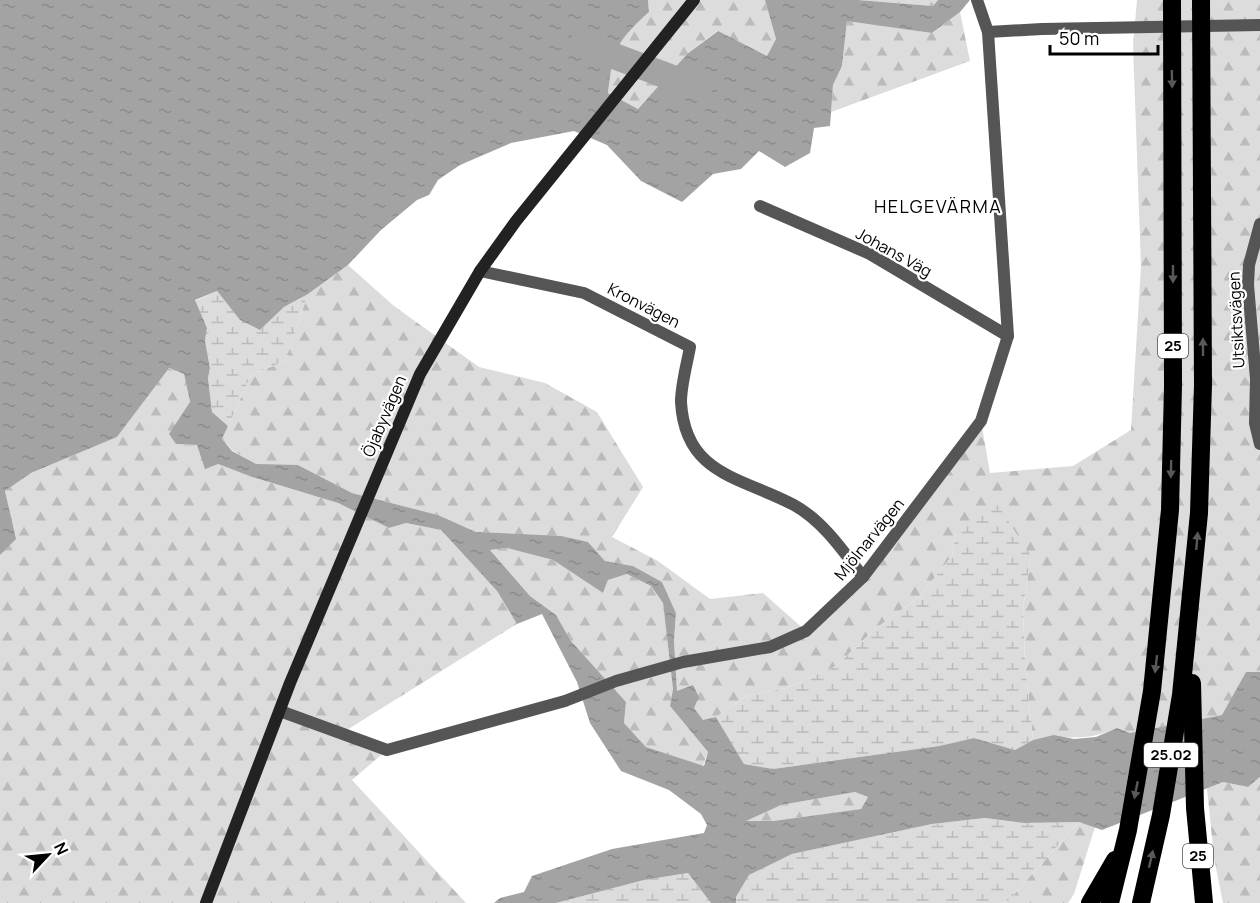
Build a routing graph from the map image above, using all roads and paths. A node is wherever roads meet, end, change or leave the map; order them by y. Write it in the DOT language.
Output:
graph roads {
  1 [pos="694,0"];
  2 [pos="977,0"];
  3 [pos="1172,0"];
  4 [pos="1202,0"];
  5 [pos="1260,25"];
  6 [pos="988,32"];
  7 [pos="760,206"];
  8 [pos="1260,224"];
  9 [pos="480,271"];
  10 [pos="1008,336"];
  11 [pos="1260,444"];
  12 [pos="863,577"];
  13 [pos="1192,600"];
  14 [pos="1187,696"];
  15 [pos="280,711"];
  16 [pos="1126,837"];
  17 [pos="207,903"];
  18 [pos="1090,903"];
  19 [pos="1110,903"];
  20 [pos="1140,903"];
  21 [pos="1204,903"];
  1 -- 9 [label="street, Öjabyvägen"];
  2 -- 6 [label="street, Mjölnarvägen"];
  3 -- 16 [label="highway, 25, one-way"];
  13 -- 4 [label="highway, 25, one-way"];
  5 -- 6 [label="street"];
  6 -- 10 [label="street, Mjölnarvägen"];
  7 -- 10 [label="street, Johans Väg"];
  8 -- 11 [label="street, Utsiktsvägen"];
  9 -- 12 [label="street, Kronvägen"];
  9 -- 15 [label="street, Öjabyvägen"];
  10 -- 12 [label="street, Mjölnarvägen"];
  12 -- 15 [label="street, Mjölnarvägen"];
  13 -- 14 [label="highway, 25.02"];
  20 -- 14 [label="highway, 25.02, one-way"];
  14 -- 21 [label="highway, 25"];
  15 -- 17 [label="street, Öjabyvägen"];
  16 -- 18 [label="highway"];
  16 -- 19 [label="highway, 25"];
}
